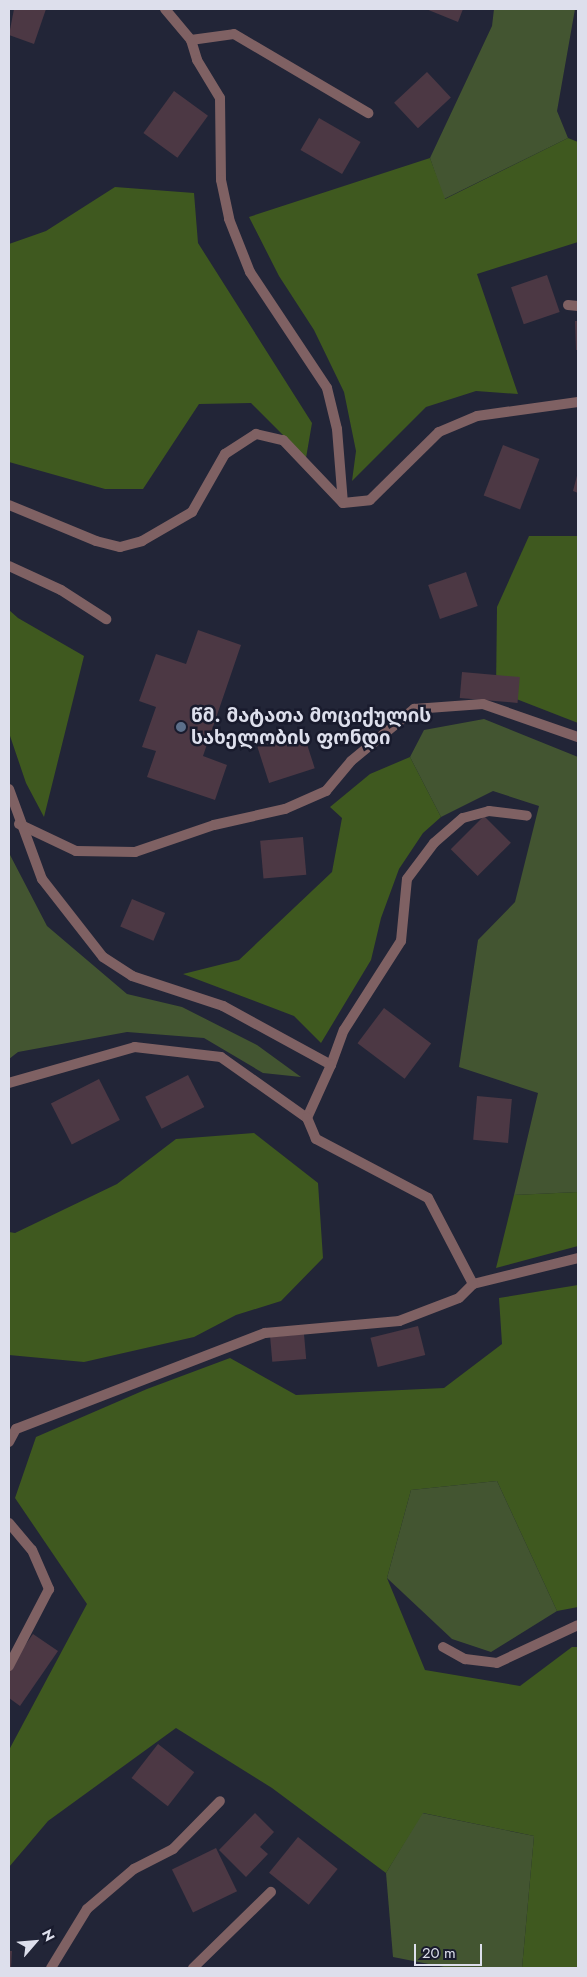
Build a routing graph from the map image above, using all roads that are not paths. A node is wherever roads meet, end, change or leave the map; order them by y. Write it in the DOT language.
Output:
graph roads {
  1 [pos="164,9"];
  2 [pos="191,40"];
  3 [pos="368,114"];
  4 [pos="578,402"];
  5 [pos="343,503"];
  6 [pos="9,505"];
  7 [pos="9,566"];
  8 [pos="106,619"];
  9 [pos="578,736"];
  10 [pos="9,789"];
  11 [pos="527,816"];
  12 [pos="20,824"];
  13 [pos="331,1065"];
  14 [pos="9,1083"];
  15 [pos="307,1118"];
  16 [pos="578,1258"];
  17 [pos="473,1284"];
  18 [pos="9,1442"];
  19 [pos="9,1523"];
  20 [pos="578,1625"];
  21 [pos="443,1647"];
  22 [pos="9,1666"];
  23 [pos="220,1801"];
  24 [pos="271,1892"];
  25 [pos="51,1968"];
  26 [pos="193,1968"];
  1 -- 2 [label="street"];
  2 -- 3 [label="street"];
  2 -- 5 [label="street"];
  4 -- 5 [label="street"];
  5 -- 6 [label="street"];
  7 -- 8 [label="street"];
  9 -- 12 [label="street"];
  10 -- 12 [label="street"];
  11 -- 13 [label="street"];
  12 -- 13 [label="street"];
  13 -- 15 [label="street"];
  14 -- 15 [label="street"];
  15 -- 17 [label="street"];
  16 -- 17 [label="street"];
  17 -- 18 [label="street"];
  19 -- 22 [label="street"];
  20 -- 21 [label="street"];
  23 -- 25 [label="street"];
  24 -- 26 [label="street"];
}
